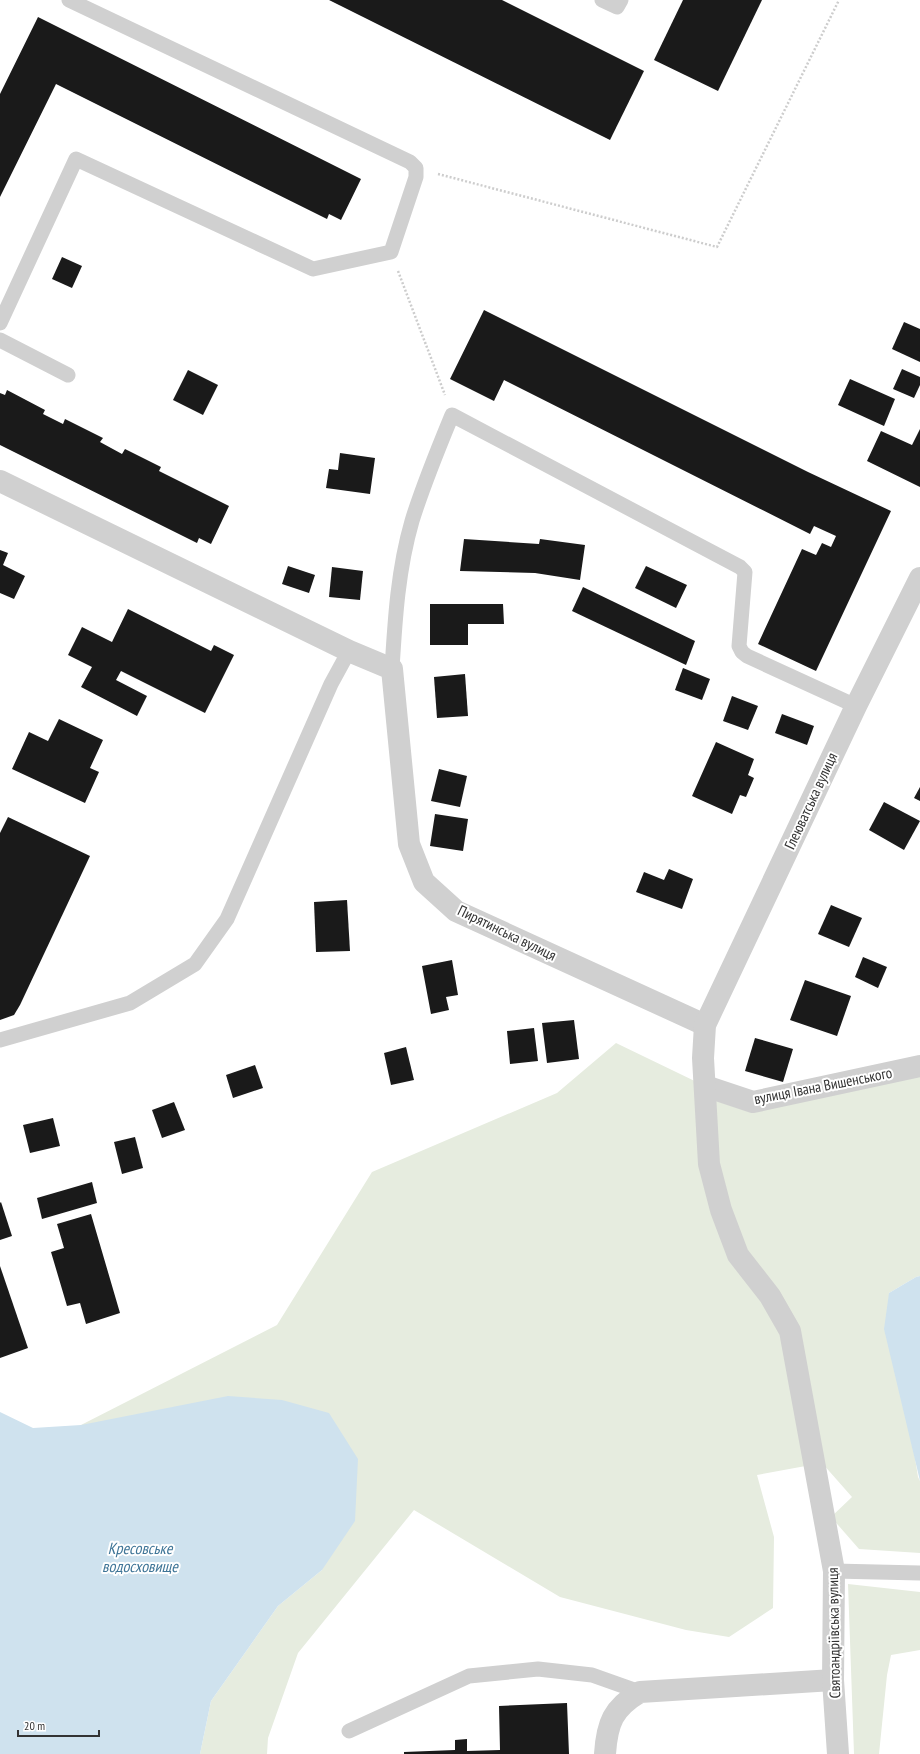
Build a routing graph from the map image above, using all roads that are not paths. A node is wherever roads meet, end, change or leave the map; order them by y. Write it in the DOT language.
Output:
graph roads {
  1 [pos="69,0"];
  2 [pos="602,0"];
  3 [pos="620,0"];
  4 [pos="0,323"];
  5 [pos="0,340"];
  6 [pos="68,375"];
  7 [pos="0,481"];
  8 [pos="920,578"];
  9 [pos="349,651"];
  10 [pos="392,669"];
  11 [pos="856,706"];
  12 [pos="705,1025"];
  13 [pos="0,1040"];
  14 [pos="920,1066"];
  15 [pos="705,1086"];
  16 [pos="834,1571"];
  17 [pos="920,1573"];
  18 [pos="833,1680"];
  19 [pos="640,1692"];
  20 [pos="349,1731"];
  21 [pos="605,1754"];
  22 [pos="838,1754"];
  1 -- 4 [label="lane"];
  2 -- 3 [label="lane"];
  5 -- 6 [label="lane"];
  7 -- 9 [label="street"];
  8 -- 11 [label="street, Глеюватська вулиця"];
  9 -- 10 [label="street"];
  9 -- 13 [label="lane"];
  10 -- 11 [label="lane"];
  10 -- 12 [label="street, Пирятинська вулиця"];
  11 -- 12 [label="street, Глеюватська вулиця"];
  12 -- 15 [label="street, Святоандріївська вулиця"];
  14 -- 15 [label="street, вулиця Івана Вишенського"];
  15 -- 16 [label="street, Святоандріївська вулиця"];
  16 -- 17 [label="lane"];
  16 -- 18 [label="street, Святоандріївська вулиця"];
  18 -- 19 [label="street"];
  18 -- 22 [label="street, Святоандріївська вулиця"];
  19 -- 20 [label="lane"];
  19 -- 21 [label="street"];
}
